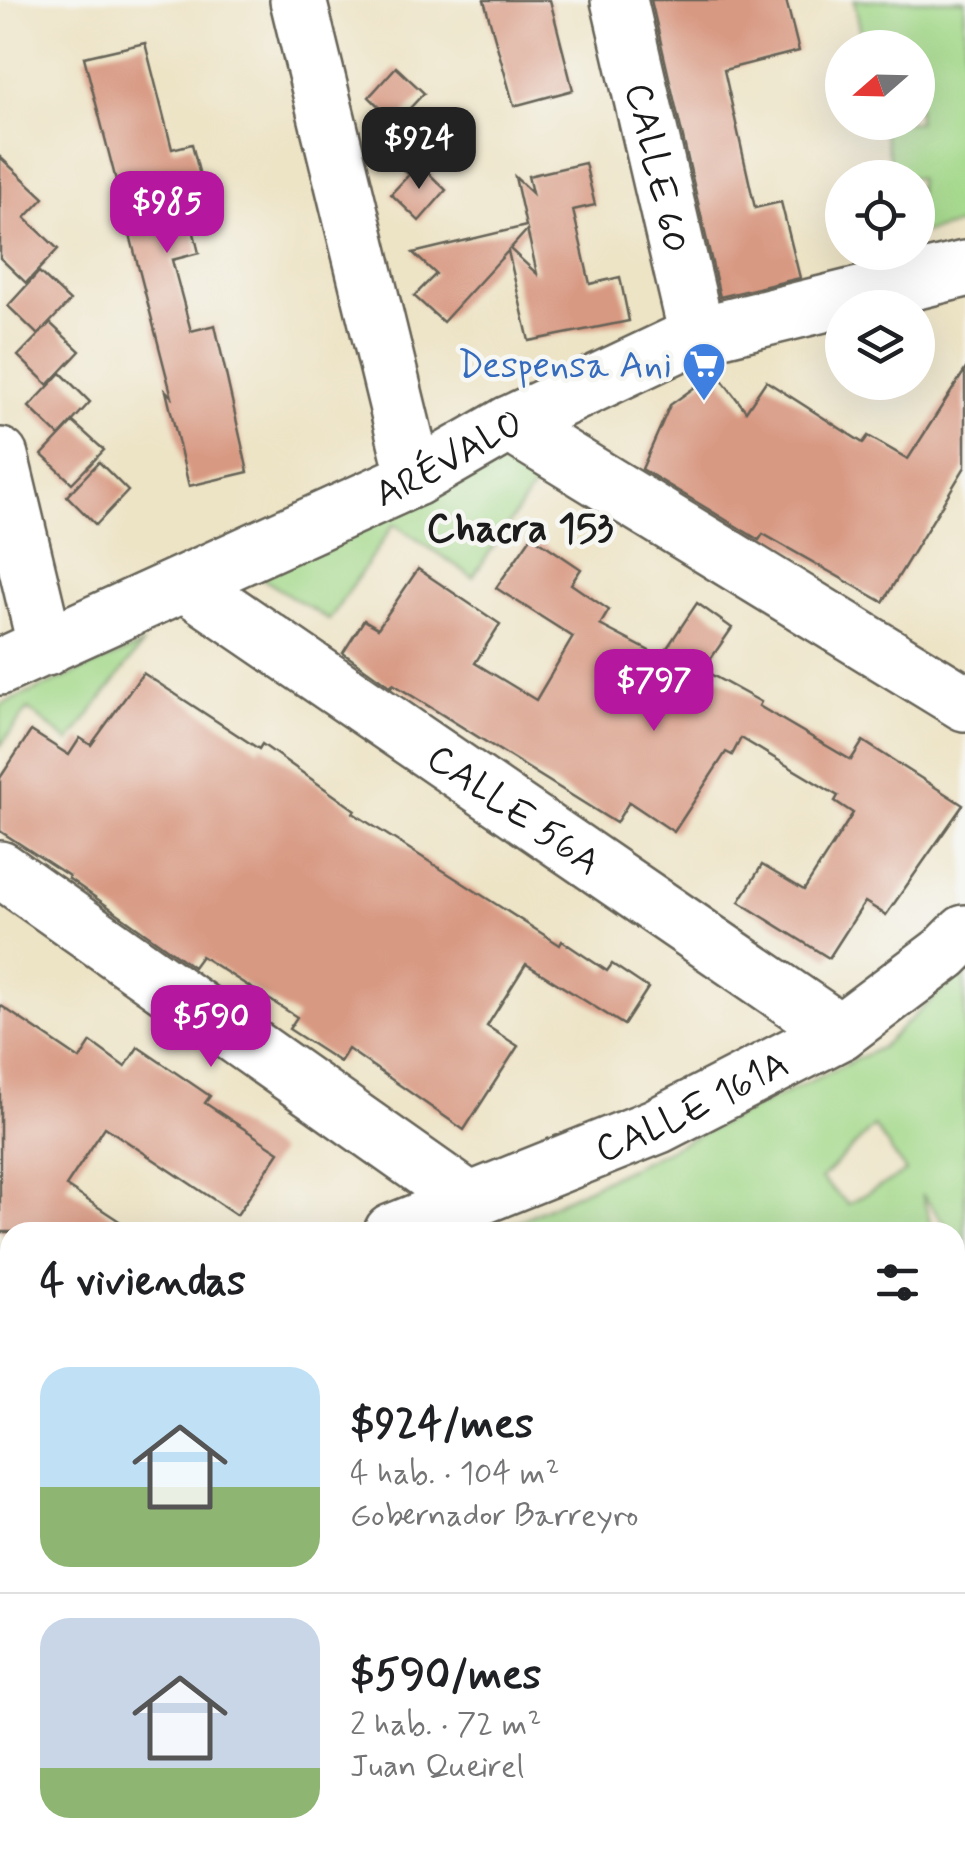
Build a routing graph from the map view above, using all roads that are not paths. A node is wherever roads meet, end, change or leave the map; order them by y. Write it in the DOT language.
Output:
graph roads {
  1 [pos="298,0"];
  2 [pos="619,0"];
  3 [pos="965,269"];
  4 [pos="698,335"];
  5 [pos="509,424"];
  6 [pos="0,456"];
  7 [pos="415,478"];
  8 [pos="186,584"];
  9 [pos="23,658"];
  10 [pos="965,703"];
  11 [pos="0,869"];
  12 [pos="965,933"];
  13 [pos="840,1032"];
  14 [pos="470,1202"];
  15 [pos="418,1222"];
  1 -- 7 [label="street"];
  2 -- 4 [label="street, CALLE 60"];
  3 -- 4 [label="street, ARÉVALO"];
  4 -- 5 [label="street, ARÉVALO"];
  5 -- 7 [label="street, ARÉVALO"];
  5 -- 10 [label="street"];
  6 -- 9 [label="street"];
  7 -- 8 [label="street, ARÉVALO"];
  8 -- 9 [label="street, ARÉVALO"];
  8 -- 13 [label="street, CALLE 56A"];
  11 -- 14 [label="street"];
  12 -- 13 [label="street, CALLE 161A"];
  13 -- 14 [label="street, CALLE 161A"];
  14 -- 15 [label="street, CALLE 161A"];
}
